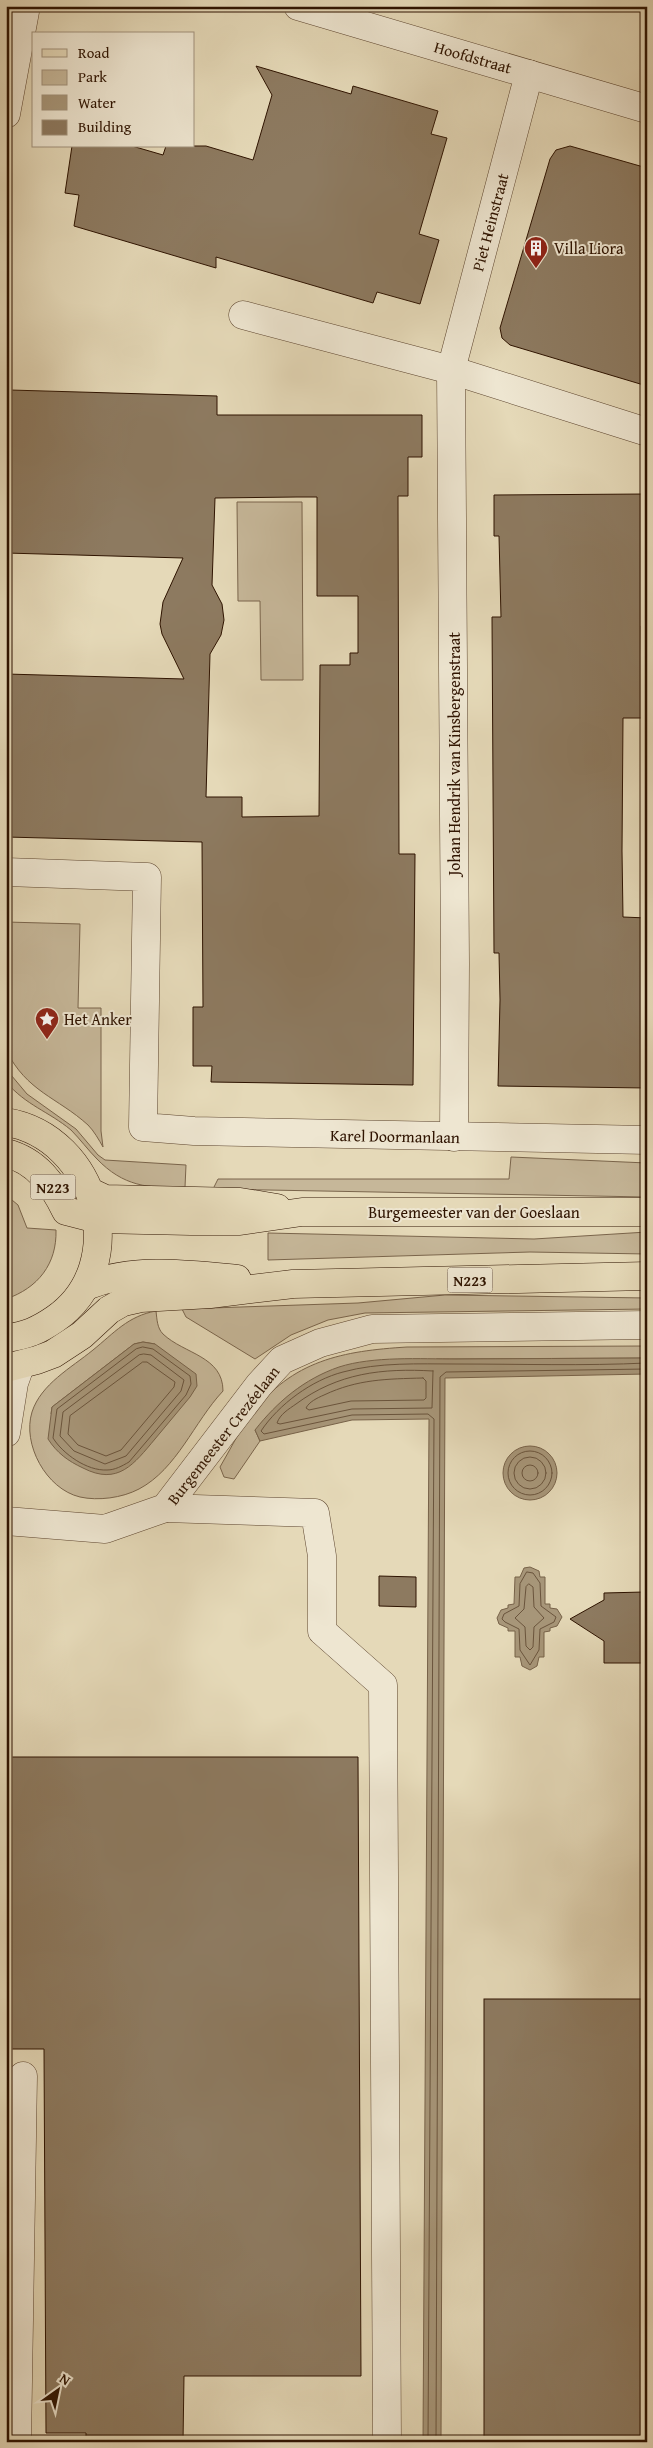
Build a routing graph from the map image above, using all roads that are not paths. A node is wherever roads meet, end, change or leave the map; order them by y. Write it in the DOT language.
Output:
graph roads {
  1 [pos="26,6"];
  2 [pos="298,6"];
  3 [pos="529,74"];
  4 [pos="647,109"];
  5 [pos="6,114"];
  6 [pos="243,315"];
  7 [pos="451,370"];
  8 [pos="647,432"];
  9 [pos="6,872"];
  10 [pos="7,1121"];
  11 [pos="454,1137"];
  12 [pos="647,1140"];
  13 [pos="6,1153"];
  14 [pos="90,1192"];
  15 [pos="302,1212"];
  16 [pos="647,1212"];
  17 [pos="97,1219"];
  18 [pos="647,1276"];
  19 [pos="293,1284"];
  20 [pos="86,1286"];
  21 [pos="647,1324"];
  22 [pos="34,1333"];
  23 [pos="6,1338"];
  24 [pos="13,1367"];
  25 [pos="6,1433"];
  26 [pos="165,1508"];
  27 [pos="6,1521"];
  28 [pos="23,2076"];
  29 [pos="12,2385"];
  30 [pos="17,2442"];
  31 [pos="387,2442"];
  1 -- 5 [label="street"];
  2 -- 3 [label="street, Hoofdstraat"];
  3 -- 4 [label="street, Hoofdstraat"];
  3 -- 7 [label="street, Piet Heinstraat"];
  6 -- 7 [label="street"];
  7 -- 8 [label="street"];
  7 -- 11 [label="street, Johan Hendrik van Kinsbergenstraat"];
  9 -- 11 [label="street, Karel Doormanlaan"];
  10 -- 14 [label="main road, N223"];
  11 -- 12 [label="street, Karel Doormanlaan"];
  13 -- 17 [label="main road, N223"];
  14 -- 15 [label="main road, Burgemeester van der Goeslaan / N223"];
  14 -- 17 [label="main road, N223"];
  15 -- 16 [label="main road, Burgemeester van der Goeslaan / N223"];
  15 -- 17 [label="main road, Burgemeester van der Goeslaan / N223"];
  17 -- 20 [label="main road, N223"];
  18 -- 19 [label="main road, N223"];
  19 -- 20 [label="main road, N223"];
  19 -- 24 [label="main road, N223"];
  20 -- 22 [label="main road, N223"];
  21 -- 26 [label="street, Burgemeester Crezéelaan"];
  22 -- 23 [label="main road, N223"];
  22 -- 24 [label="main road"];
  24 -- 25 [label="street"];
  26 -- 27 [label="street, Burgemeester Crezéelaan"];
  26 -- 31 [label="street"];
  28 -- 29 [label="street"];
  29 -- 30 [label="street"];
}
